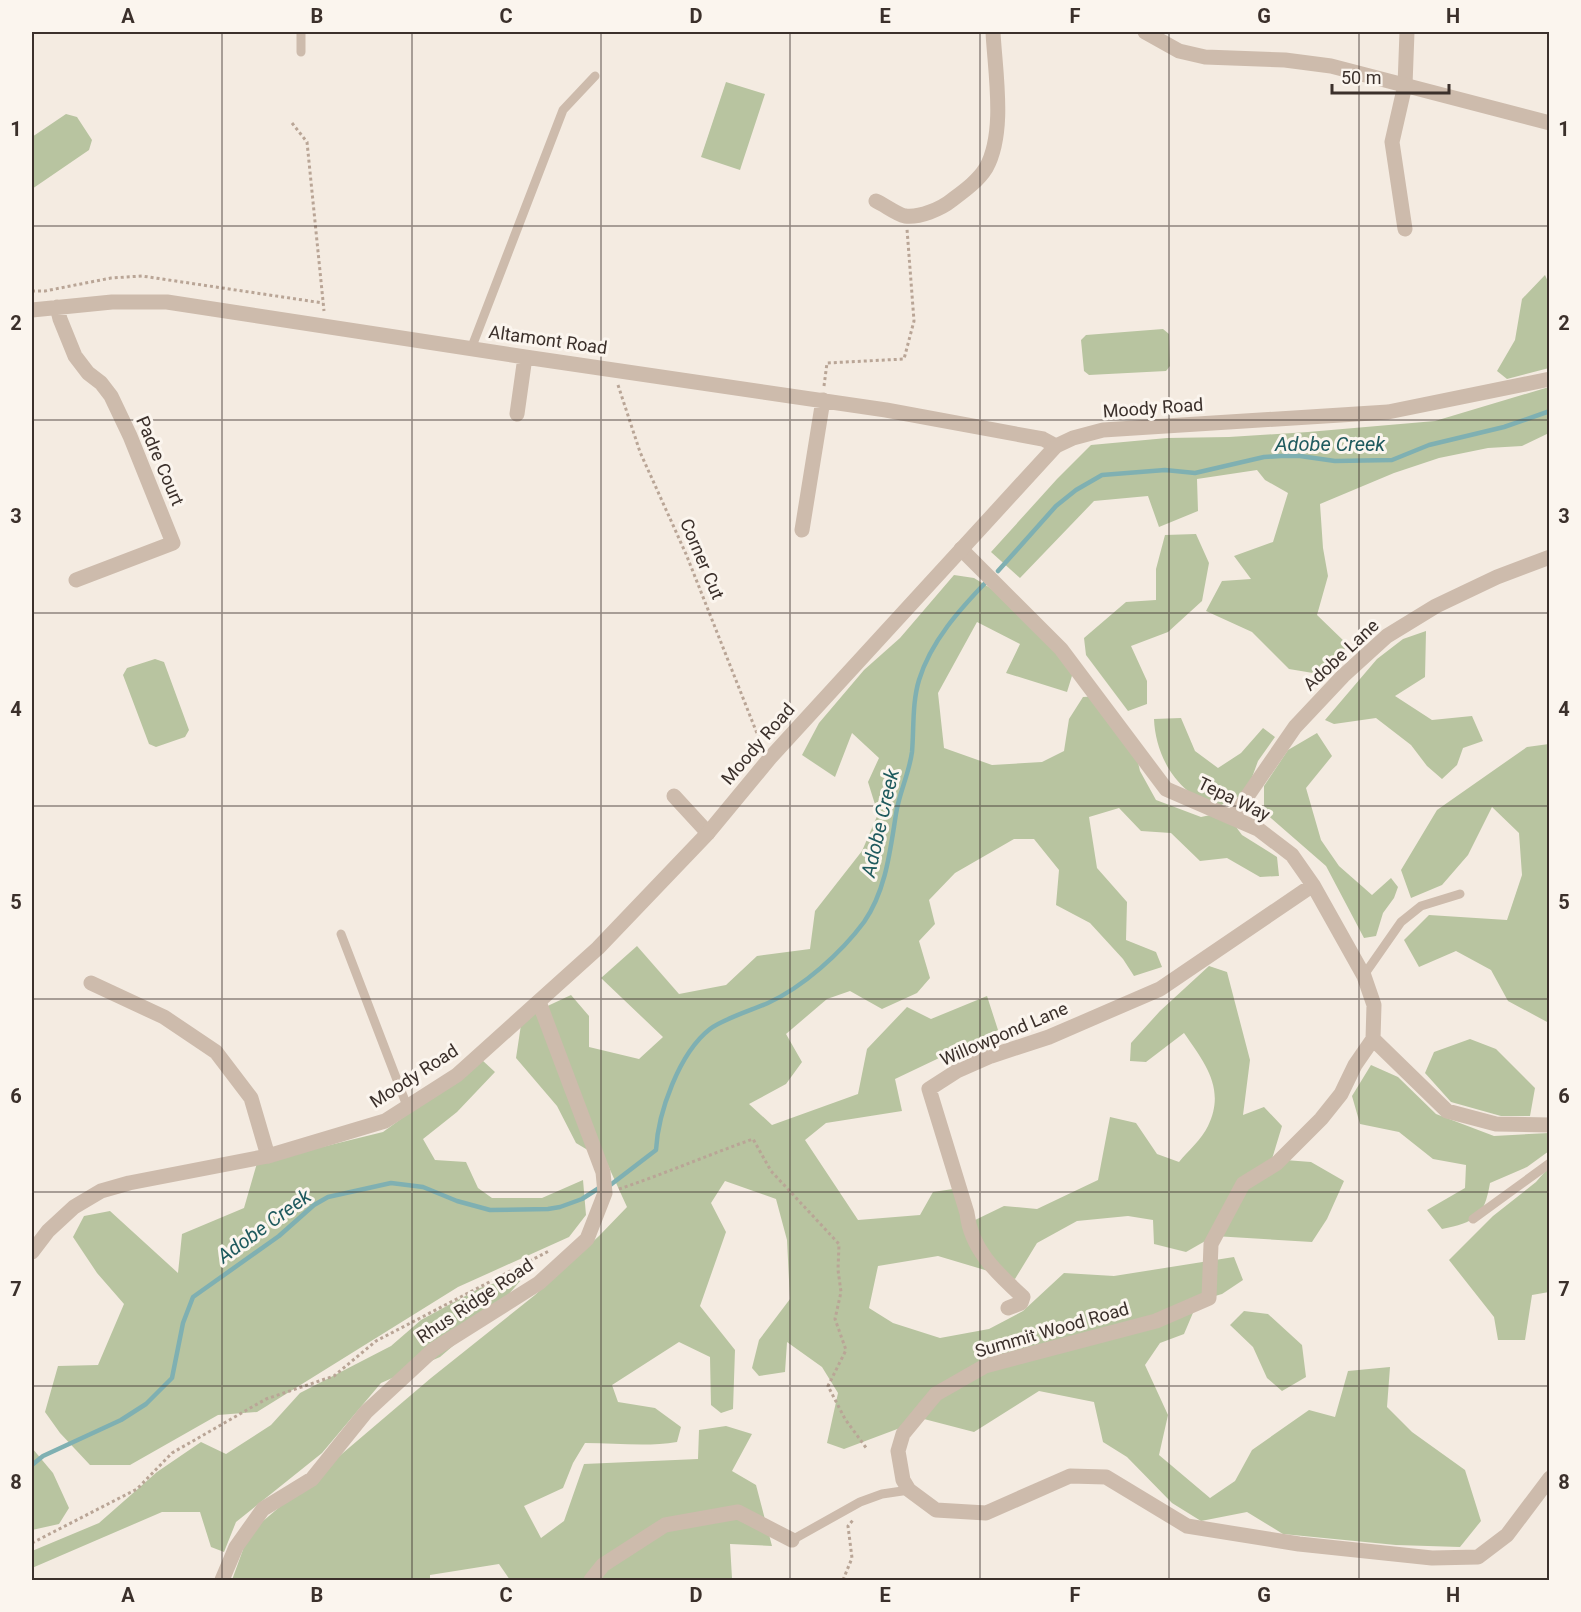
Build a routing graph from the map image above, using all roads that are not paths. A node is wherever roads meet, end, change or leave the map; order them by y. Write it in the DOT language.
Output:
graph roads {
  1 [pos="302,32"];
  2 [pos="993,32"];
  3 [pos="1145,32"];
  4 [pos="1407,32"];
  5 [pos="301,52"];
  6 [pos="595,76"];
  7 [pos="1406,85"];
  8 [pos="1550,123"];
  9 [pos="876,201"];
  10 [pos="1406,229"];
  11 [pos="57,308"];
  12 [pos="32,310"];
  13 [pos="471,349"];
  14 [pos="525,357"];
  15 [pos="1550,379"];
  16 [pos="823,400"];
  17 [pos="518,414"];
  18 [pos="1056,446"];
  19 [pos="802,530"];
  20 [pos="961,549"];
  21 [pos="1550,557"];
  22 [pos="76,580"];
  23 [pos="674,796"];
  24 [pos="1233,817"];
  25 [pos="708,833"];
  26 [pos="1313,885"];
  27 [pos="1460,894"];
  28 [pos="341,934"];
  29 [pos="1364,975"];
  30 [pos="91,983"];
  31 [pos="539,1002"];
  32 [pos="1373,1040"];
  33 [pos="407,1106"];
  34 [pos="1550,1125"];
  35 [pos="268,1156"];
  36 [pos="1550,1163"];
  37 [pos="1473,1219"];
  38 [pos="32,1252"];
  39 [pos="1008,1308"];
  40 [pos="1550,1478"];
  41 [pos="909,1490"];
  42 [pos="792,1540"];
  43 [pos="222,1581"];
  44 [pos="591,1581"];
  1 -- 5 [label="lane"];
  2 -- 9 [label="street"];
  3 -- 7 [label="street"];
  4 -- 7 [label="street"];
  6 -- 13 [label="lane"];
  7 -- 8 [label="street"];
  7 -- 10 [label="street"];
  11 -- 12 [label="street, Altamont Road"];
  11 -- 13 [label="street, Altamont Road"];
  11 -- 22 [label="street, Padre Court"];
  13 -- 14 [label="street, Altamont Road"];
  14 -- 16 [label="street, Altamont Road"];
  14 -- 17 [label="street"];
  15 -- 18 [label="street, Moody Road"];
  16 -- 18 [label="street, Altamont Road"];
  16 -- 19 [label="street"];
  18 -- 20 [label="street, Moody Road"];
  20 -- 24 [label="street, Tepa Way"];
  20 -- 25 [label="street, Moody Road"];
  21 -- 24 [label="street, Adobe Lane"];
  23 -- 25 [label="street"];
  24 -- 26 [label="street, Tepa Way"];
  25 -- 31 [label="street, Moody Road"];
  26 -- 29 [label="street, Tepa Way"];
  26 -- 39 [label="street, Willowpond Lane"];
  27 -- 29 [label="lane"];
  28 -- 33 [label="lane"];
  29 -- 32 [label="street, Tepa Way"];
  30 -- 35 [label="street"];
  31 -- 33 [label="street, Moody Road"];
  31 -- 43 [label="street, Rhus Ridge Road"];
  32 -- 34 [label="street"];
  32 -- 41 [label="street, Summit Wood Road"];
  33 -- 35 [label="street, Moody Road"];
  35 -- 38 [label="street, Moody Road"];
  36 -- 37 [label="lane"];
  40 -- 41 [label="street"];
  41 -- 42 [label="lane"];
  42 -- 44 [label="street"];
}
